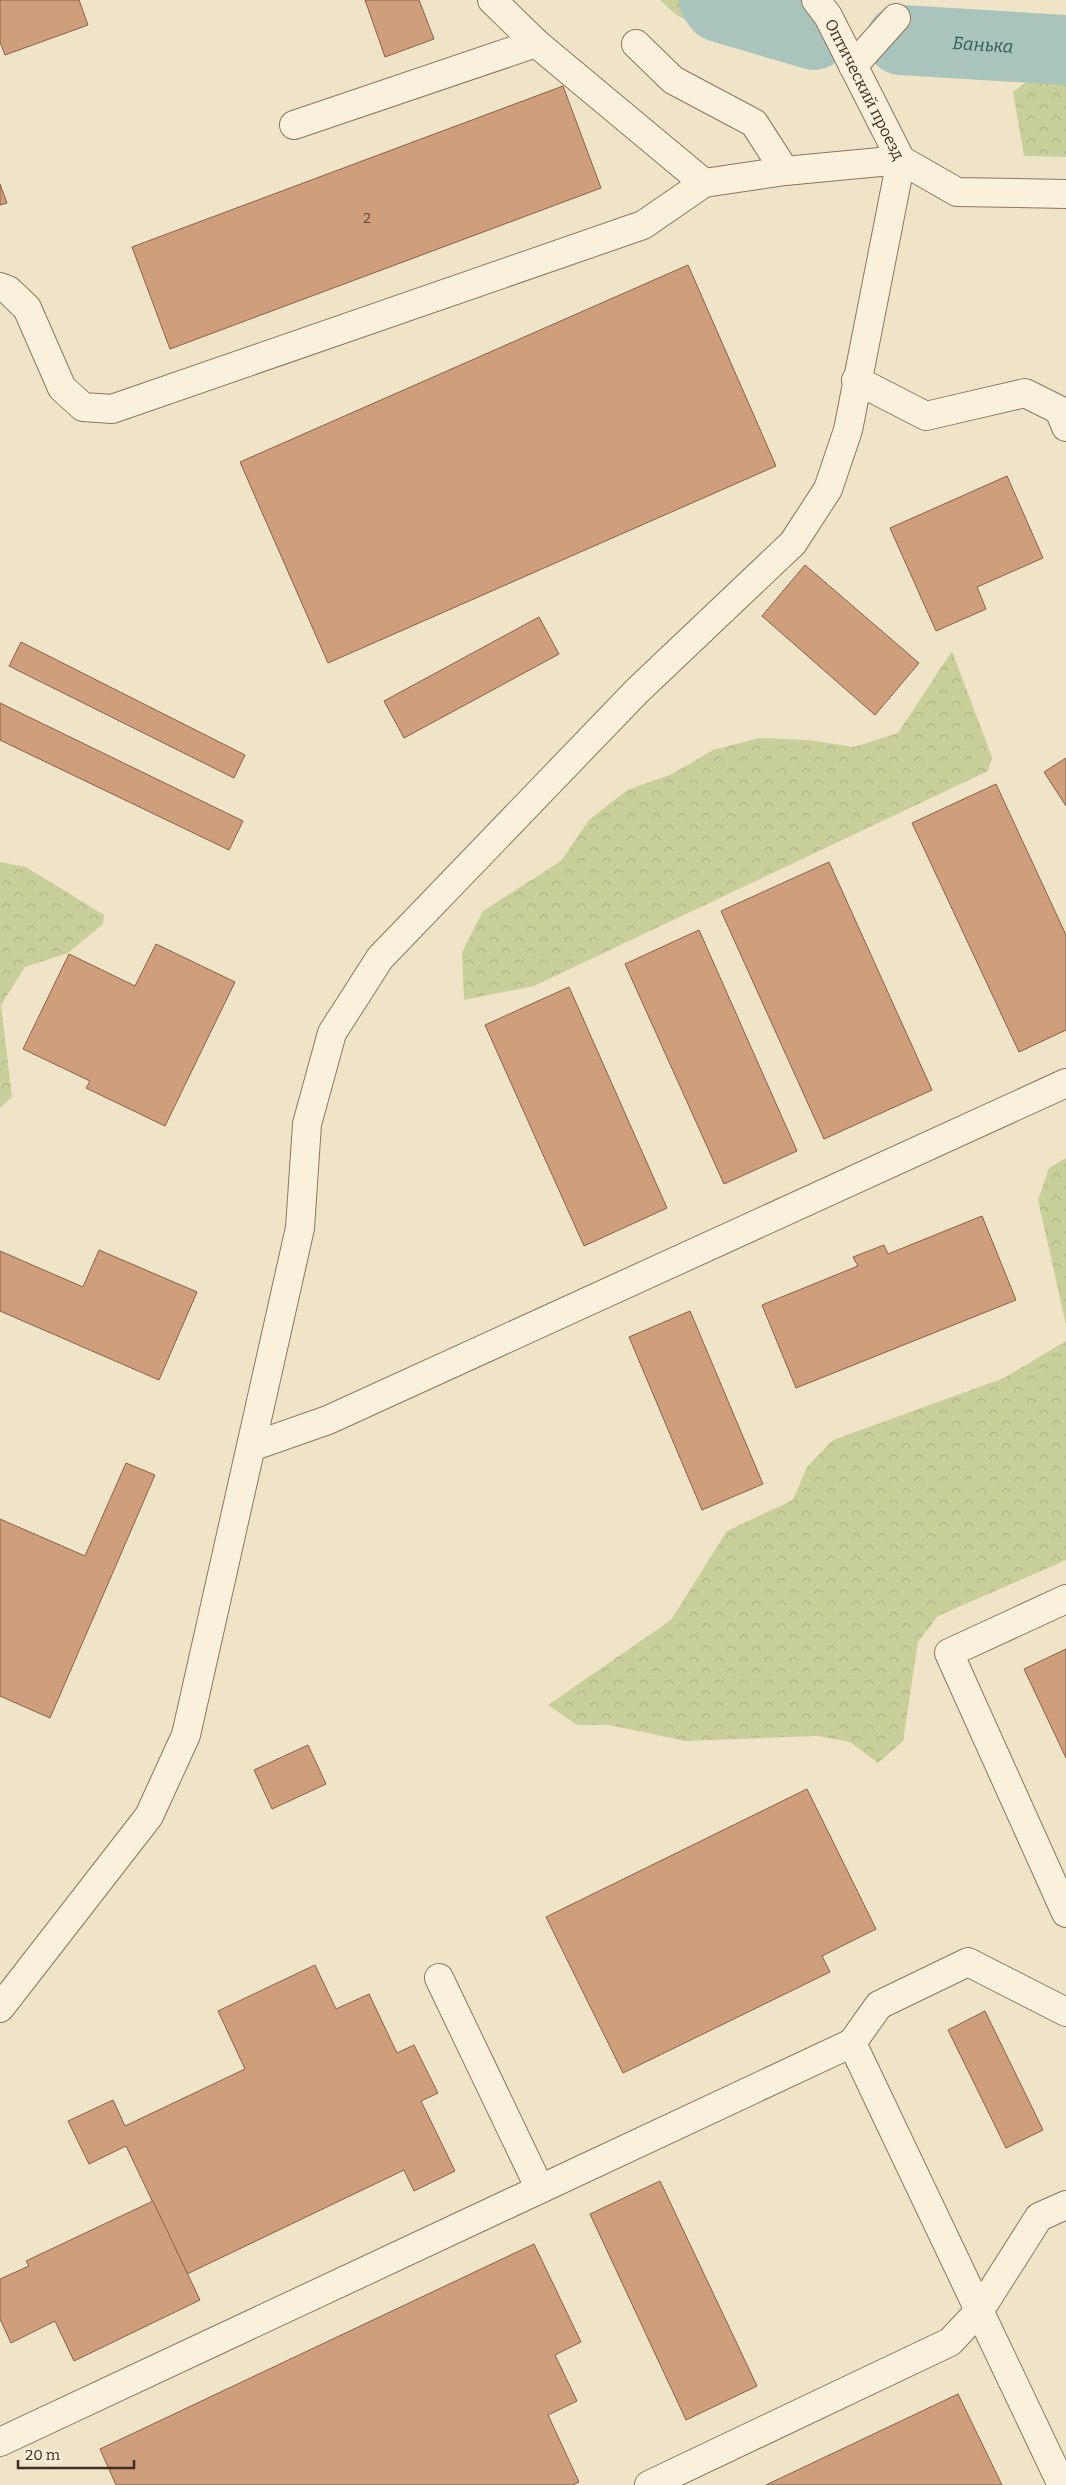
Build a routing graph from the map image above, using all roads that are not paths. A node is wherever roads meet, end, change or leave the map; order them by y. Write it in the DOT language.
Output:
graph roads {
  1 [pos="492,0"];
  2 [pos="816,0"];
  3 [pos="896,18"];
  4 [pos="536,43"];
  5 [pos="636,44"];
  6 [pos="853,66"];
  7 [pos="294,125"];
  8 [pos="901,160"];
  9 [pos="785,171"];
  10 [pos="704,183"];
  11 [pos="1066,194"];
  12 [pos="0,287"];
  13 [pos="856,380"];
  14 [pos="1066,427"];
  15 [pos="1066,1084"];
  16 [pos="251,1447"];
  17 [pos="1066,1599"];
  18 [pos="1066,1913"];
  19 [pos="439,1978"];
  20 [pos="0,2008"];
  21 [pos="1066,2012"];
  22 [pos="852,2043"];
  23 [pos="540,2189"];
  24 [pos="1066,2205"];
  25 [pos="980,2310"];
  26 [pos="0,2442"];
  27 [pos="649,2485"];
  28 [pos="1062,2485"];
  1 -- 4 [label="street"];
  2 -- 6 [label="street, Оптический проезд"];
  3 -- 6 [label="street"];
  4 -- 7 [label="street"];
  4 -- 10 [label="street"];
  5 -- 9 [label="street"];
  6 -- 8 [label="street, Оптический проезд"];
  8 -- 9 [label="street"];
  8 -- 11 [label="street, Оптический проезд"];
  8 -- 13 [label="street"];
  9 -- 10 [label="street"];
  10 -- 12 [label="street"];
  13 -- 14 [label="street"];
  13 -- 16 [label="street"];
  15 -- 16 [label="street"];
  16 -- 20 [label="street"];
  17 -- 18 [label="street"];
  19 -- 23 [label="street"];
  21 -- 22 [label="street"];
  22 -- 23 [label="street"];
  22 -- 25 [label="street"];
  23 -- 26 [label="street"];
  24 -- 25 [label="street"];
  25 -- 27 [label="street"];
  25 -- 28 [label="street"];
}
